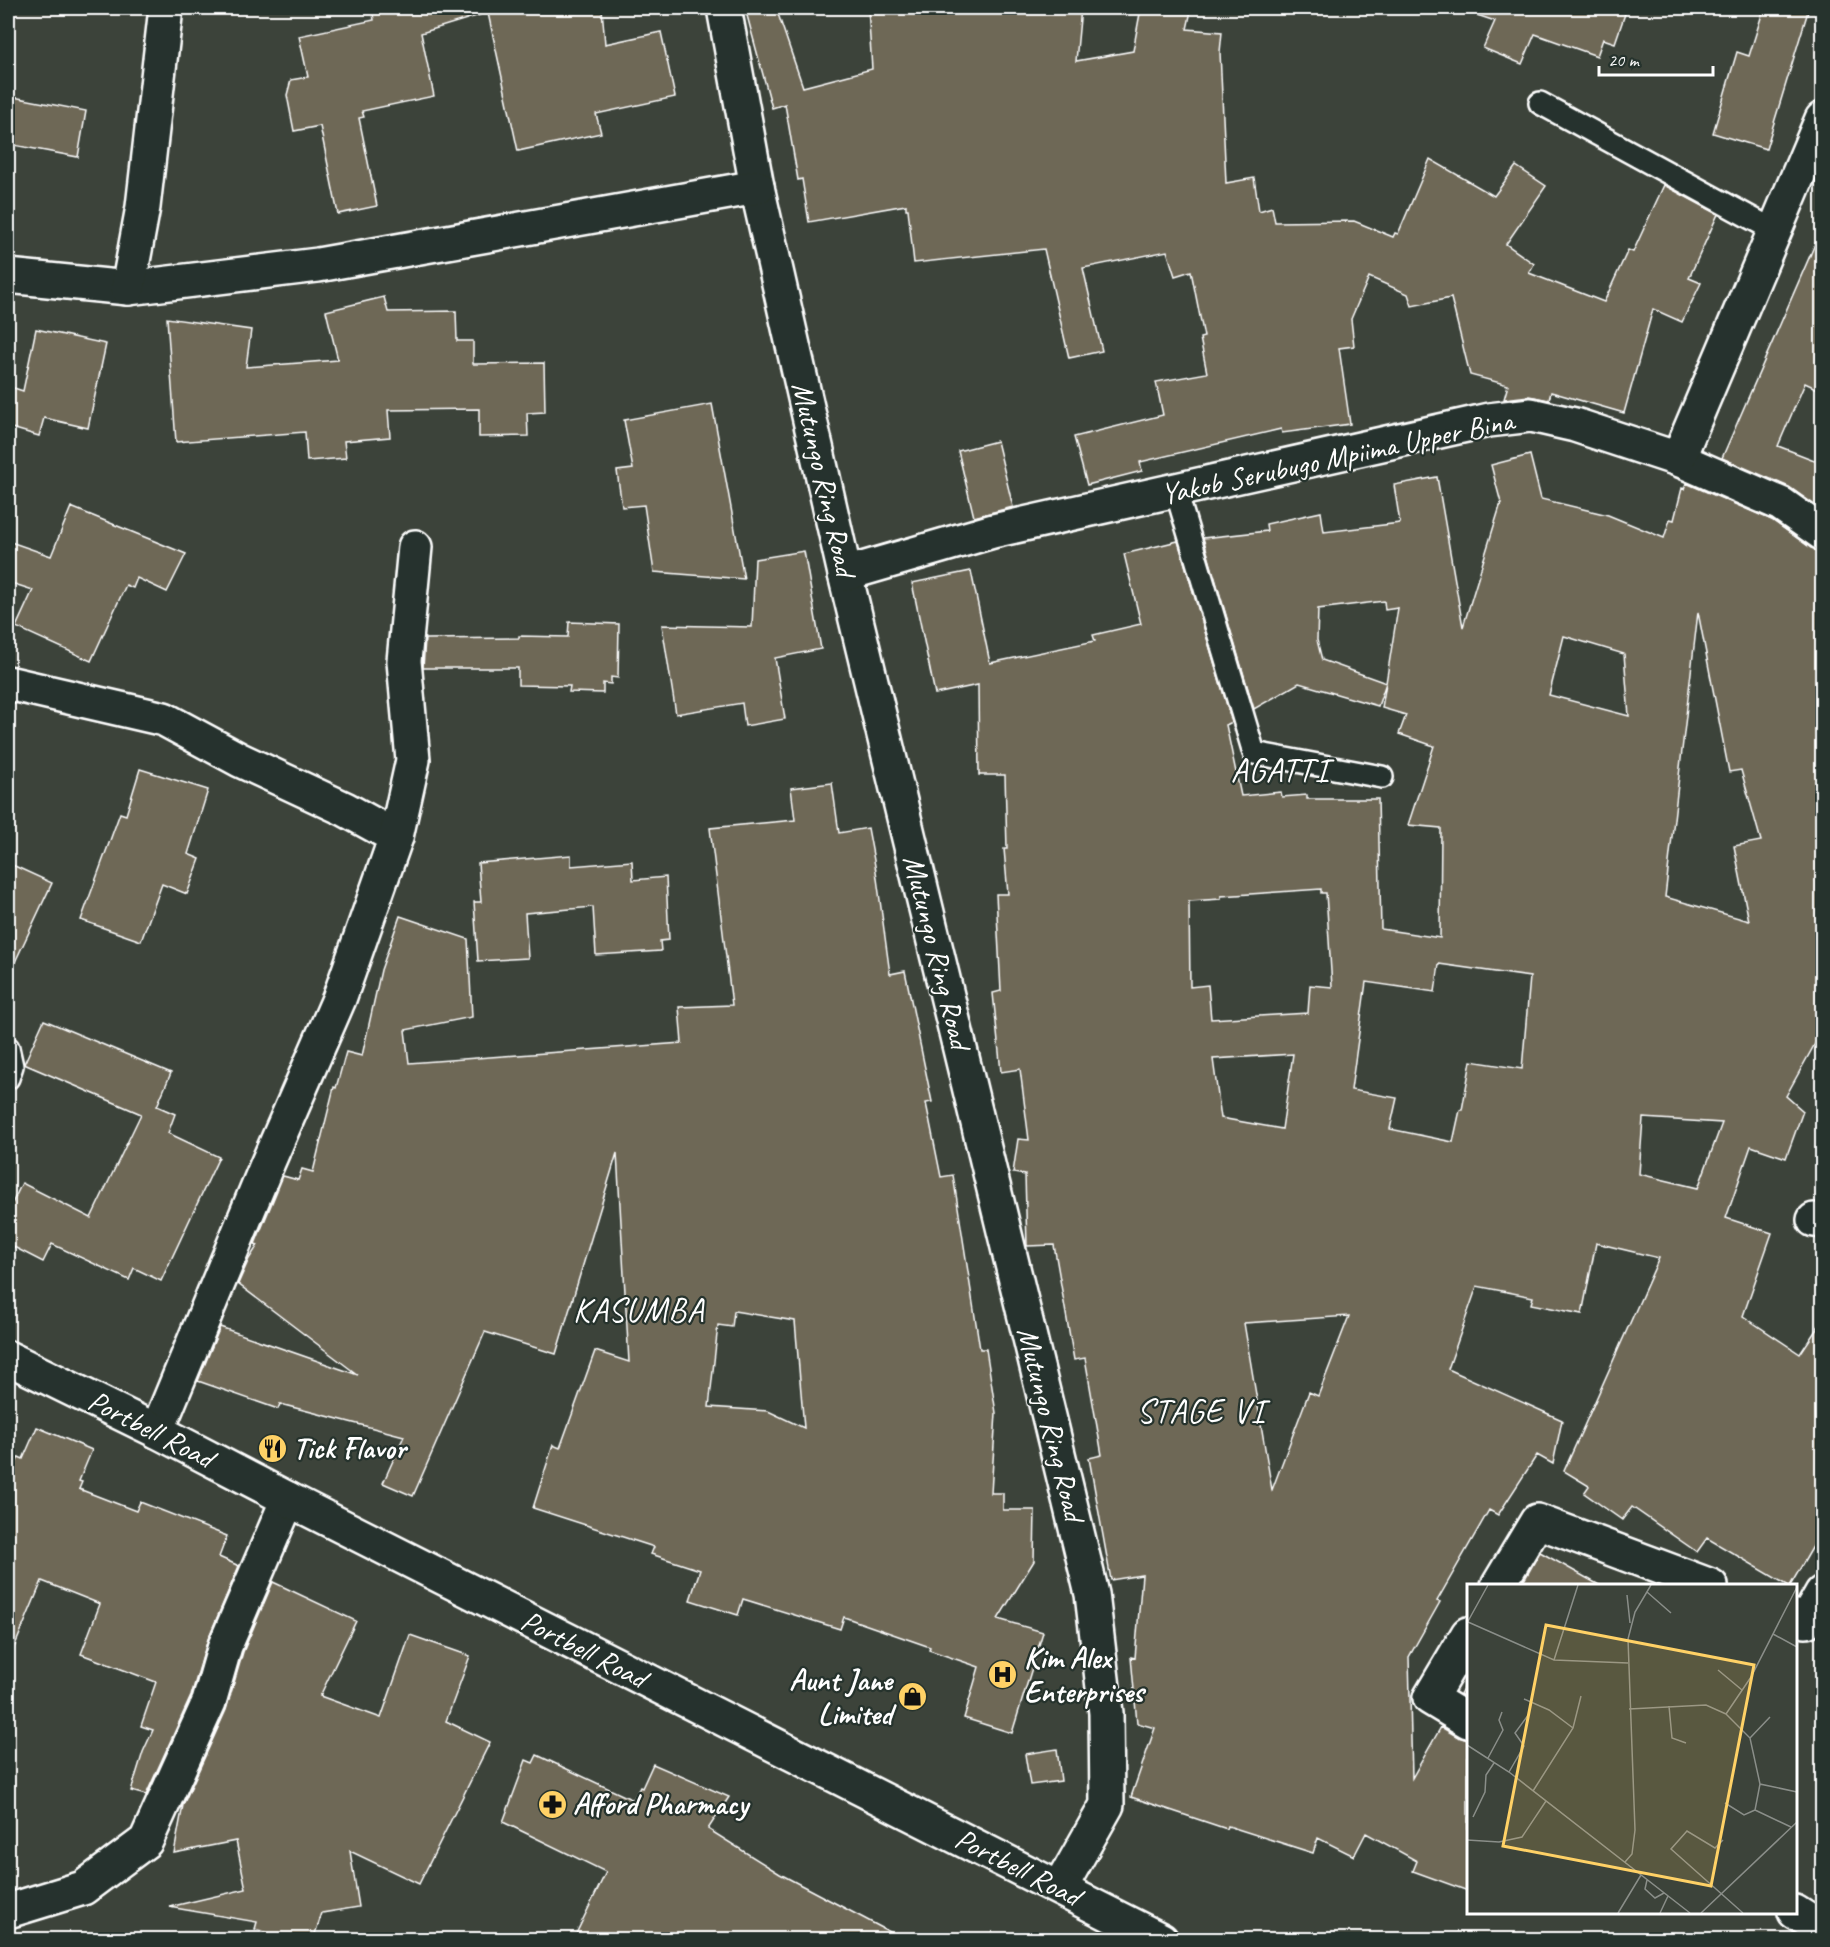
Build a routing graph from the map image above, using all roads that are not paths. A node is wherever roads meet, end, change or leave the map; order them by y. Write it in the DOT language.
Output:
graph roads {
  1 [pos="166,8"];
  2 [pos="724,8"];
  3 [pos="1540,102"];
  4 [pos="1822,119"];
  5 [pos="757,187"];
  6 [pos="1775,231"];
  7 [pos="8,276"];
  8 [pos="128,288"];
  9 [pos="1678,459"];
  10 [pos="1176,491"];
  11 [pos="1822,533"];
  12 [pos="415,546"];
  13 [pos="846,574"];
  14 [pos="8,682"];
  15 [pos="1382,777"];
  16 [pos="396,837"];
  17 [pos="8,1048"];
  18 [pos="8,1078"];
  19 [pos="8,1358"];
  20 [pos="158,1431"];
  21 [pos="288,1499"];
  22 [pos="1499,1584"];
  23 [pos="1706,1584"];
  24 [pos="1822,1593"];
  25 [pos="1797,1617"];
  26 [pos="1467,1636"];
  27 [pos="1467,1719"];
  28 [pos="1060,1888"];
  29 [pos="8,1911"];
  30 [pos="1797,1914"];
  31 [pos="1822,1929"];
  32 [pos="1161,1940"];
  1 -- 8 [label="street"];
  2 -- 5 [label="street, Mutungo Ring Road"];
  3 -- 6 [label="lane"];
  4 -- 6 [label="street"];
  5 -- 8 [label="street"];
  5 -- 13 [label="street, Mutungo Ring Road"];
  6 -- 9 [label="street"];
  7 -- 8 [label="street"];
  9 -- 10 [label="street, Yakob Serubugo Mpiima Upper Bina"];
  9 -- 11 [label="street, Yakob Serubugo Mpiima Upper Bina"];
  10 -- 13 [label="street, Yakob Serubugo Mpiima Upper Bina"];
  10 -- 15 [label="lane"];
  12 -- 16 [label="street"];
  13 -- 28 [label="street, Mutungo Ring Road"];
  14 -- 16 [label="street"];
  16 -- 20 [label="street"];
  17 -- 18 [label="lane"];
  19 -- 20 [label="street, Portbell Road"];
  20 -- 21 [label="street, Portbell Road"];
  21 -- 28 [label="street, Portbell Road"];
  21 -- 29 [label="street"];
  22 -- 23 [label="street"];
  24 -- 25 [label="street"];
  26 -- 27 [label="street"];
  28 -- 32 [label="street, Portbell Road"];
  30 -- 31 [label="street"];
}
